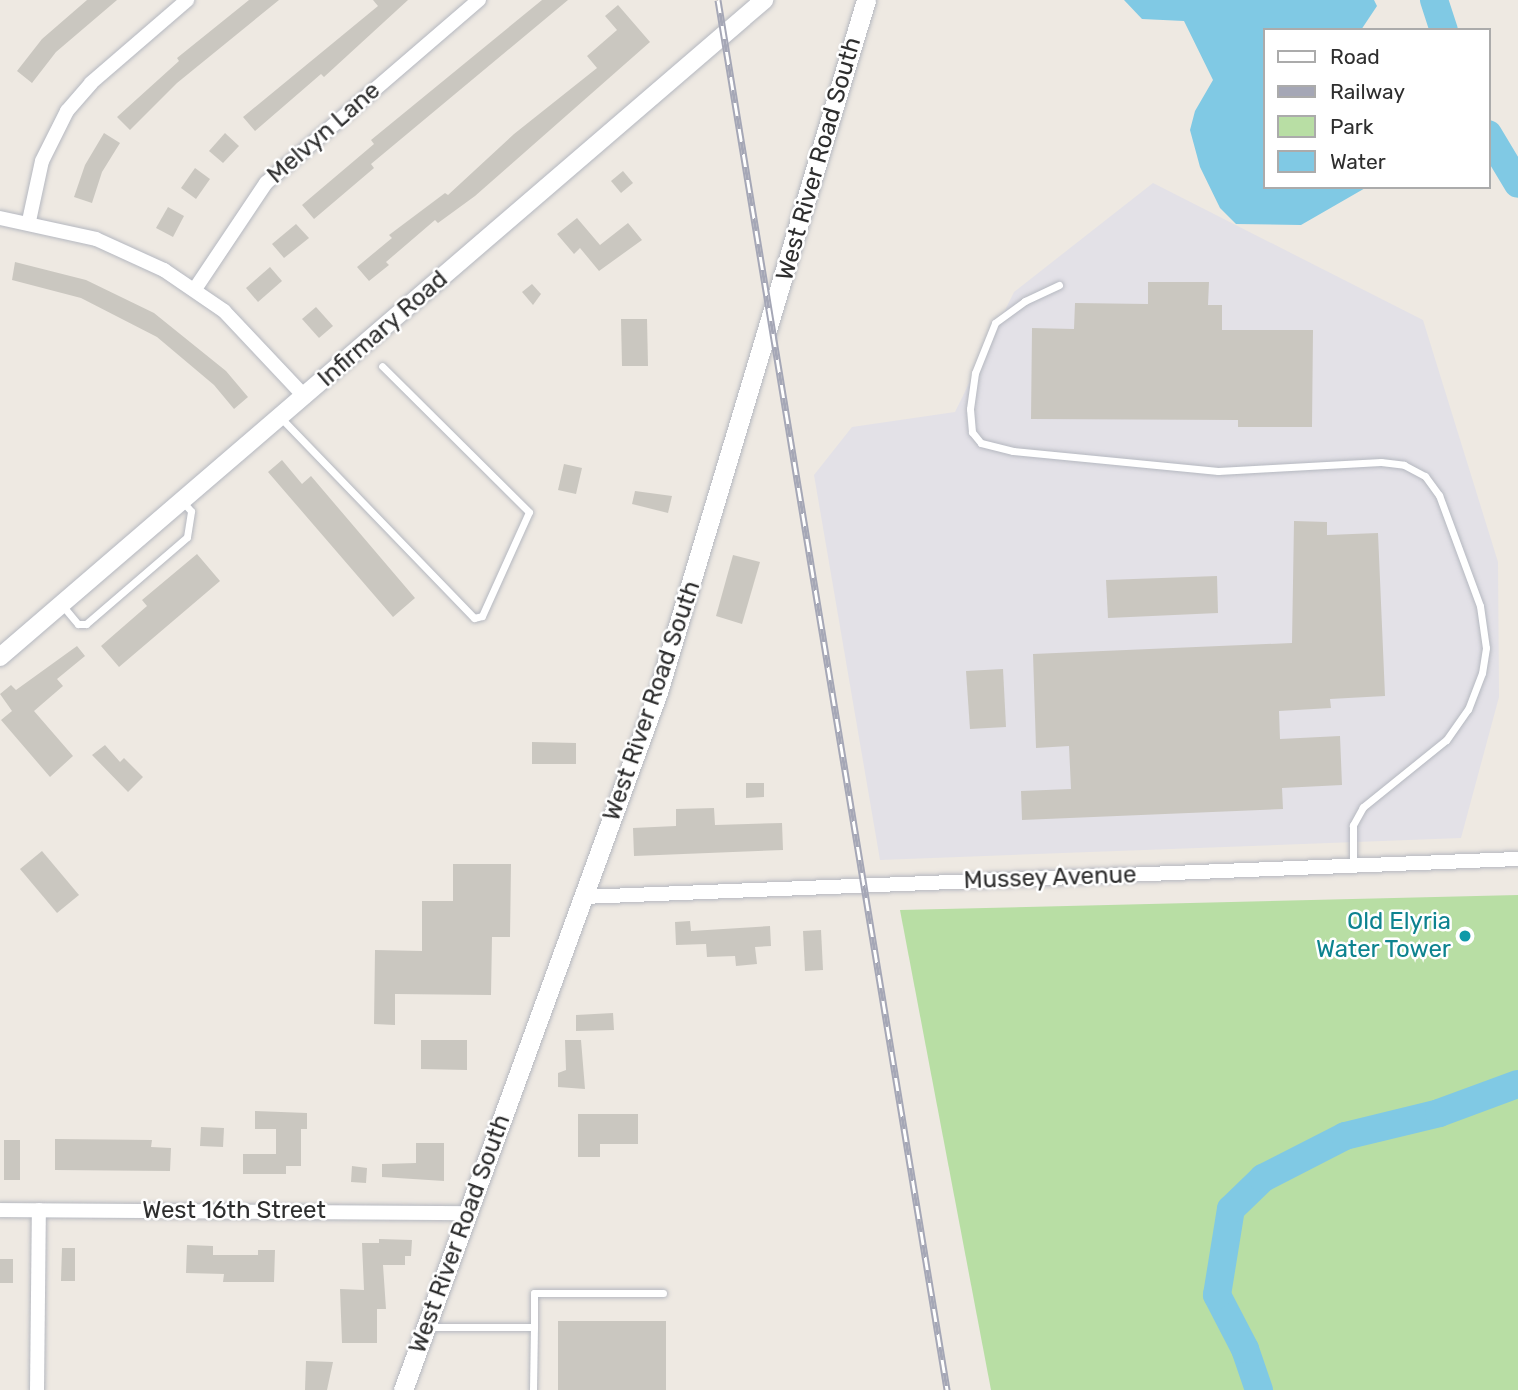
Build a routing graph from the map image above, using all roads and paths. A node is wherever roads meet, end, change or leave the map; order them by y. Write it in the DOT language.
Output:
graph roads {
  1 [pos="187,0"];
  2 [pos="479,0"];
  3 [pos="764,0"];
  4 [pos="866,0"];
  5 [pos="0,218"];
  6 [pos="29,221"];
  7 [pos="1059,285"];
  8 [pos="195,289"];
  9 [pos="382,366"];
  10 [pos="305,397"];
  11 [pos="280,418"];
  12 [pos="183,501"];
  13 [pos="62,604"];
  14 [pos="0,657"];
  15 [pos="1518,859"];
  16 [pos="1353,866"];
  17 [pos="583,897"];
  18 [pos="0,1210"];
  19 [pos="39,1210"];
  20 [pos="468,1213"];
  21 [pos="663,1293"];
  22 [pos="425,1327"];
  23 [pos="534,1327"];
  24 [pos="37,1390"];
  25 [pos="403,1390"];
  26 [pos="533,1390"];
  1 -- 6 [label="street"];
  2 -- 8 [label="street, Melvyn Lane"];
  3 -- 10 [label="street, Infirmary Road"];
  4 -- 17 [label="main road, West River Road South"];
  5 -- 6 [label="street"];
  6 -- 8 [label="street"];
  7 -- 16 [label="lane"];
  8 -- 10 [label="street"];
  9 -- 11 [label="lane"];
  10 -- 11 [label="street, Infirmary Road"];
  11 -- 12 [label="street, Infirmary Road"];
  12 -- 13 [label="street, Infirmary Road"];
  12 -- 13 [label="lane"];
  13 -- 14 [label="street, Infirmary Road"];
  15 -- 16 [label="street, Mussey Avenue"];
  16 -- 17 [label="street, Mussey Avenue"];
  17 -- 20 [label="main road, West River Road South"];
  18 -- 19 [label="street, West 16th Street"];
  19 -- 20 [label="street, West 16th Street"];
  19 -- 24 [label="street"];
  20 -- 22 [label="main road, West River Road South"];
  21 -- 23 [label="lane"];
  22 -- 23 [label="lane"];
  22 -- 25 [label="main road, West River Road South"];
  23 -- 26 [label="lane"];
}
